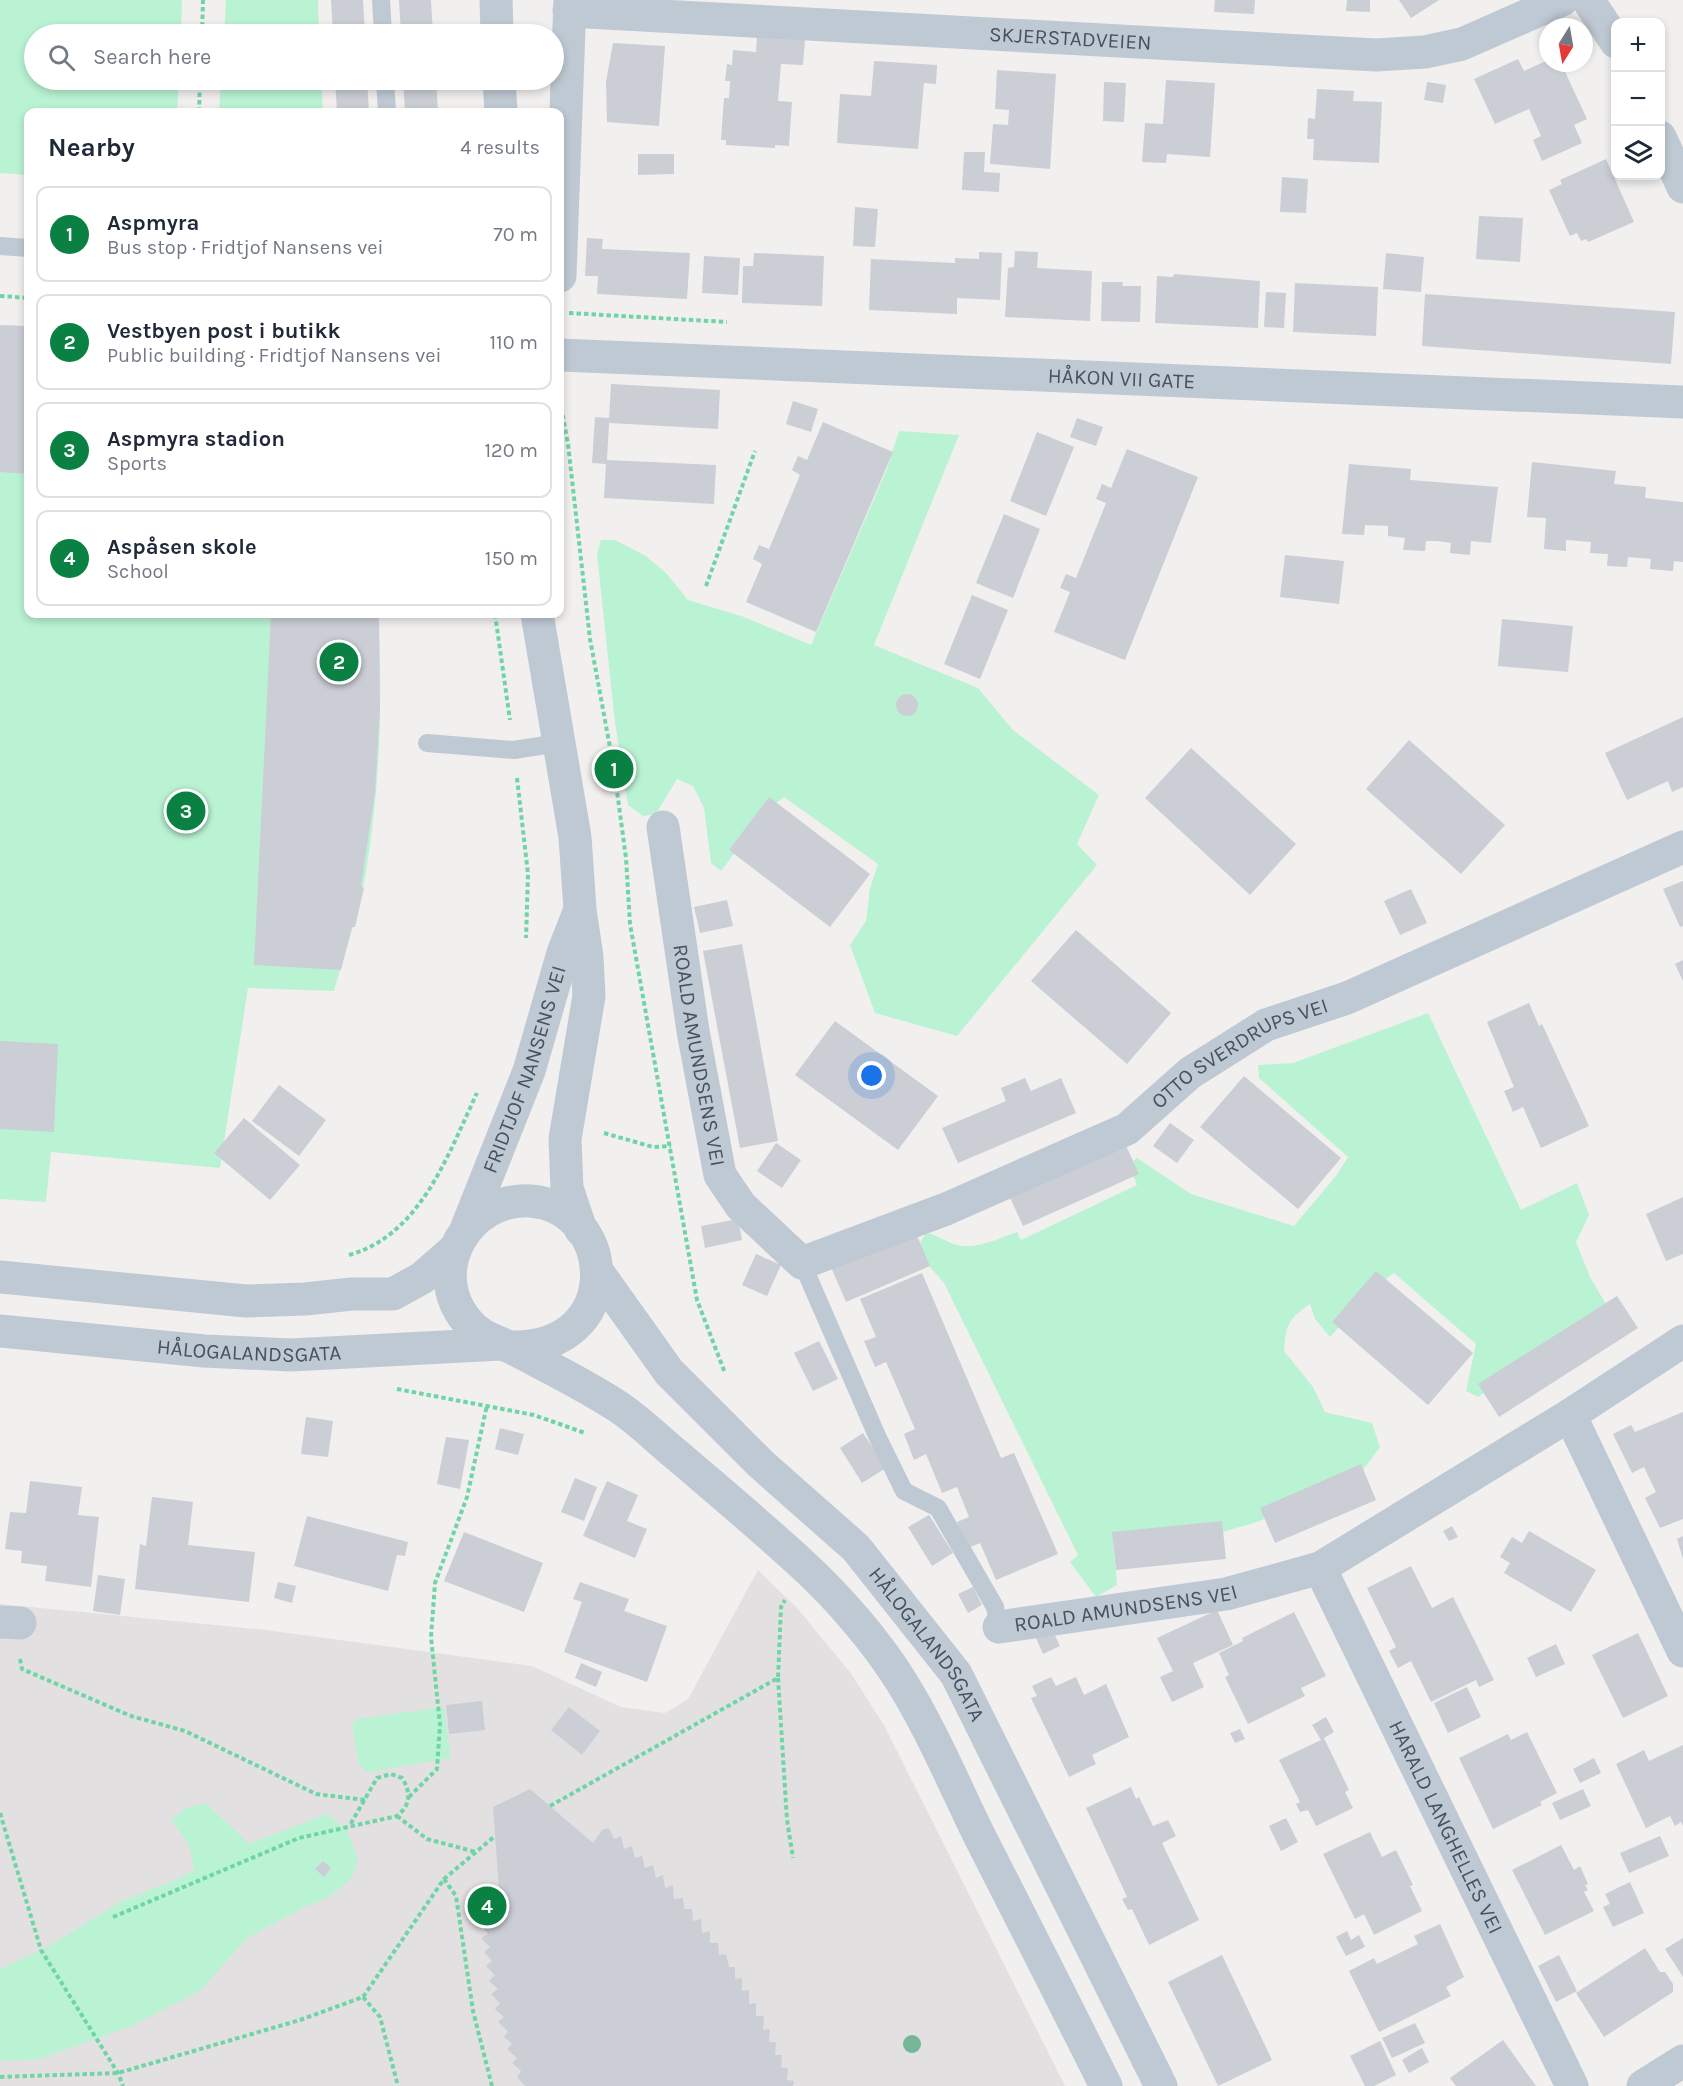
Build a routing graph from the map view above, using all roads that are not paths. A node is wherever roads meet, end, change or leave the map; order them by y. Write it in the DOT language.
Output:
graph roads {
  1 [pos="381,0"];
  2 [pos="495,0"];
  3 [pos="1562,0"];
  4 [pos="1588,0"];
  5 [pos="570,5"];
  6 [pos="382,24"];
  7 [pos="496,24"];
  8 [pos="1611,34"];
  9 [pos="386,90"];
  10 [pos="500,90"];
  11 [pos="387,108"];
  12 [pos="501,108"];
  13 [pos="1665,147"];
  14 [pos="564,168"];
  15 [pos="1683,187"];
  16 [pos="0,246"];
  17 [pos="24,248"];
  18 [pos="564,356"];
  19 [pos="1683,402"];
  20 [pos="538,618"];
  21 [pos="427,743"];
  22 [pos="558,743"];
  23 [pos="663,827"];
  24 [pos="1683,847"];
  25 [pos="580,910"];
  26 [pos="582,1230"];
  27 [pos="460,1239"];
  28 [pos="802,1263"];
  29 [pos="597,1271"];
  30 [pos="0,1277"];
  31 [pos="0,1331"];
  32 [pos="1683,1341"];
  33 [pos="506,1346"];
  34 [pos="1570,1415"];
  35 [pos="1320,1568"];
  36 [pos="999,1627"];
  37 [pos="1683,1651"];
  38 [pos="1683,2061"];
  39 [pos="1106,2086"];
  40 [pos="1161,2086"];
  41 [pos="1572,2086"];
  42 [pos="1643,2086"];
  1 -- 6 [label="lane"];
  2 -- 7 [label="street"];
  3 -- 5 [label="street, SKJERSTADVEIEN"];
  4 -- 8 [label="street"];
  5 -- 14 [label="street"];
  9 -- 11 [label="lane"];
  10 -- 12 [label="street"];
  13 -- 15 [label="street"];
  16 -- 17 [label="lane"];
  18 -- 19 [label="street, HÅKON VII GATE"];
  20 -- 22 [label="street, FRIDTJOF NANSENS VEI"];
  21 -- 22 [label="lane"];
  22 -- 25 [label="street, FRIDTJOF NANSENS VEI"];
  23 -- 28 [label="street, ROALD AMUNDSENS VEI"];
  24 -- 28 [label="street, OTTO SVERDRUPS VEI"];
  25 -- 26 [label="street, FRIDTJOF NANSENS VEI"];
  25 -- 27 [label="street, FRIDTJOF NANSENS VEI"];
  26 -- 27 [label="street, HÅLOGALANDSGATA"];
  26 -- 29 [label="street, HÅLOGALANDSGATA"];
  27 -- 30 [label="street, HÅLOGALANDSGATA"];
  27 -- 33 [label="street, HÅLOGALANDSGATA"];
  28 -- 36 [label="lane, ROALD AMUNDSENS VEI"];
  29 -- 33 [label="street, HÅLOGALANDSGATA"];
  29 -- 40 [label="street, HÅLOGALANDSGATA"];
  31 -- 33 [label="street, HÅLOGALANDSGATA"];
  32 -- 34 [label="street, ROALD AMUNDSENS VEI"];
  33 -- 39 [label="street, HÅLOGALANDSGATA"];
  34 -- 35 [label="street, ROALD AMUNDSENS VEI"];
  34 -- 37 [label="street"];
  35 -- 36 [label="street, ROALD AMUNDSENS VEI"];
  35 -- 41 [label="street, HARALD LANGHELLES VEI"];
  38 -- 42 [label="street"];
}
